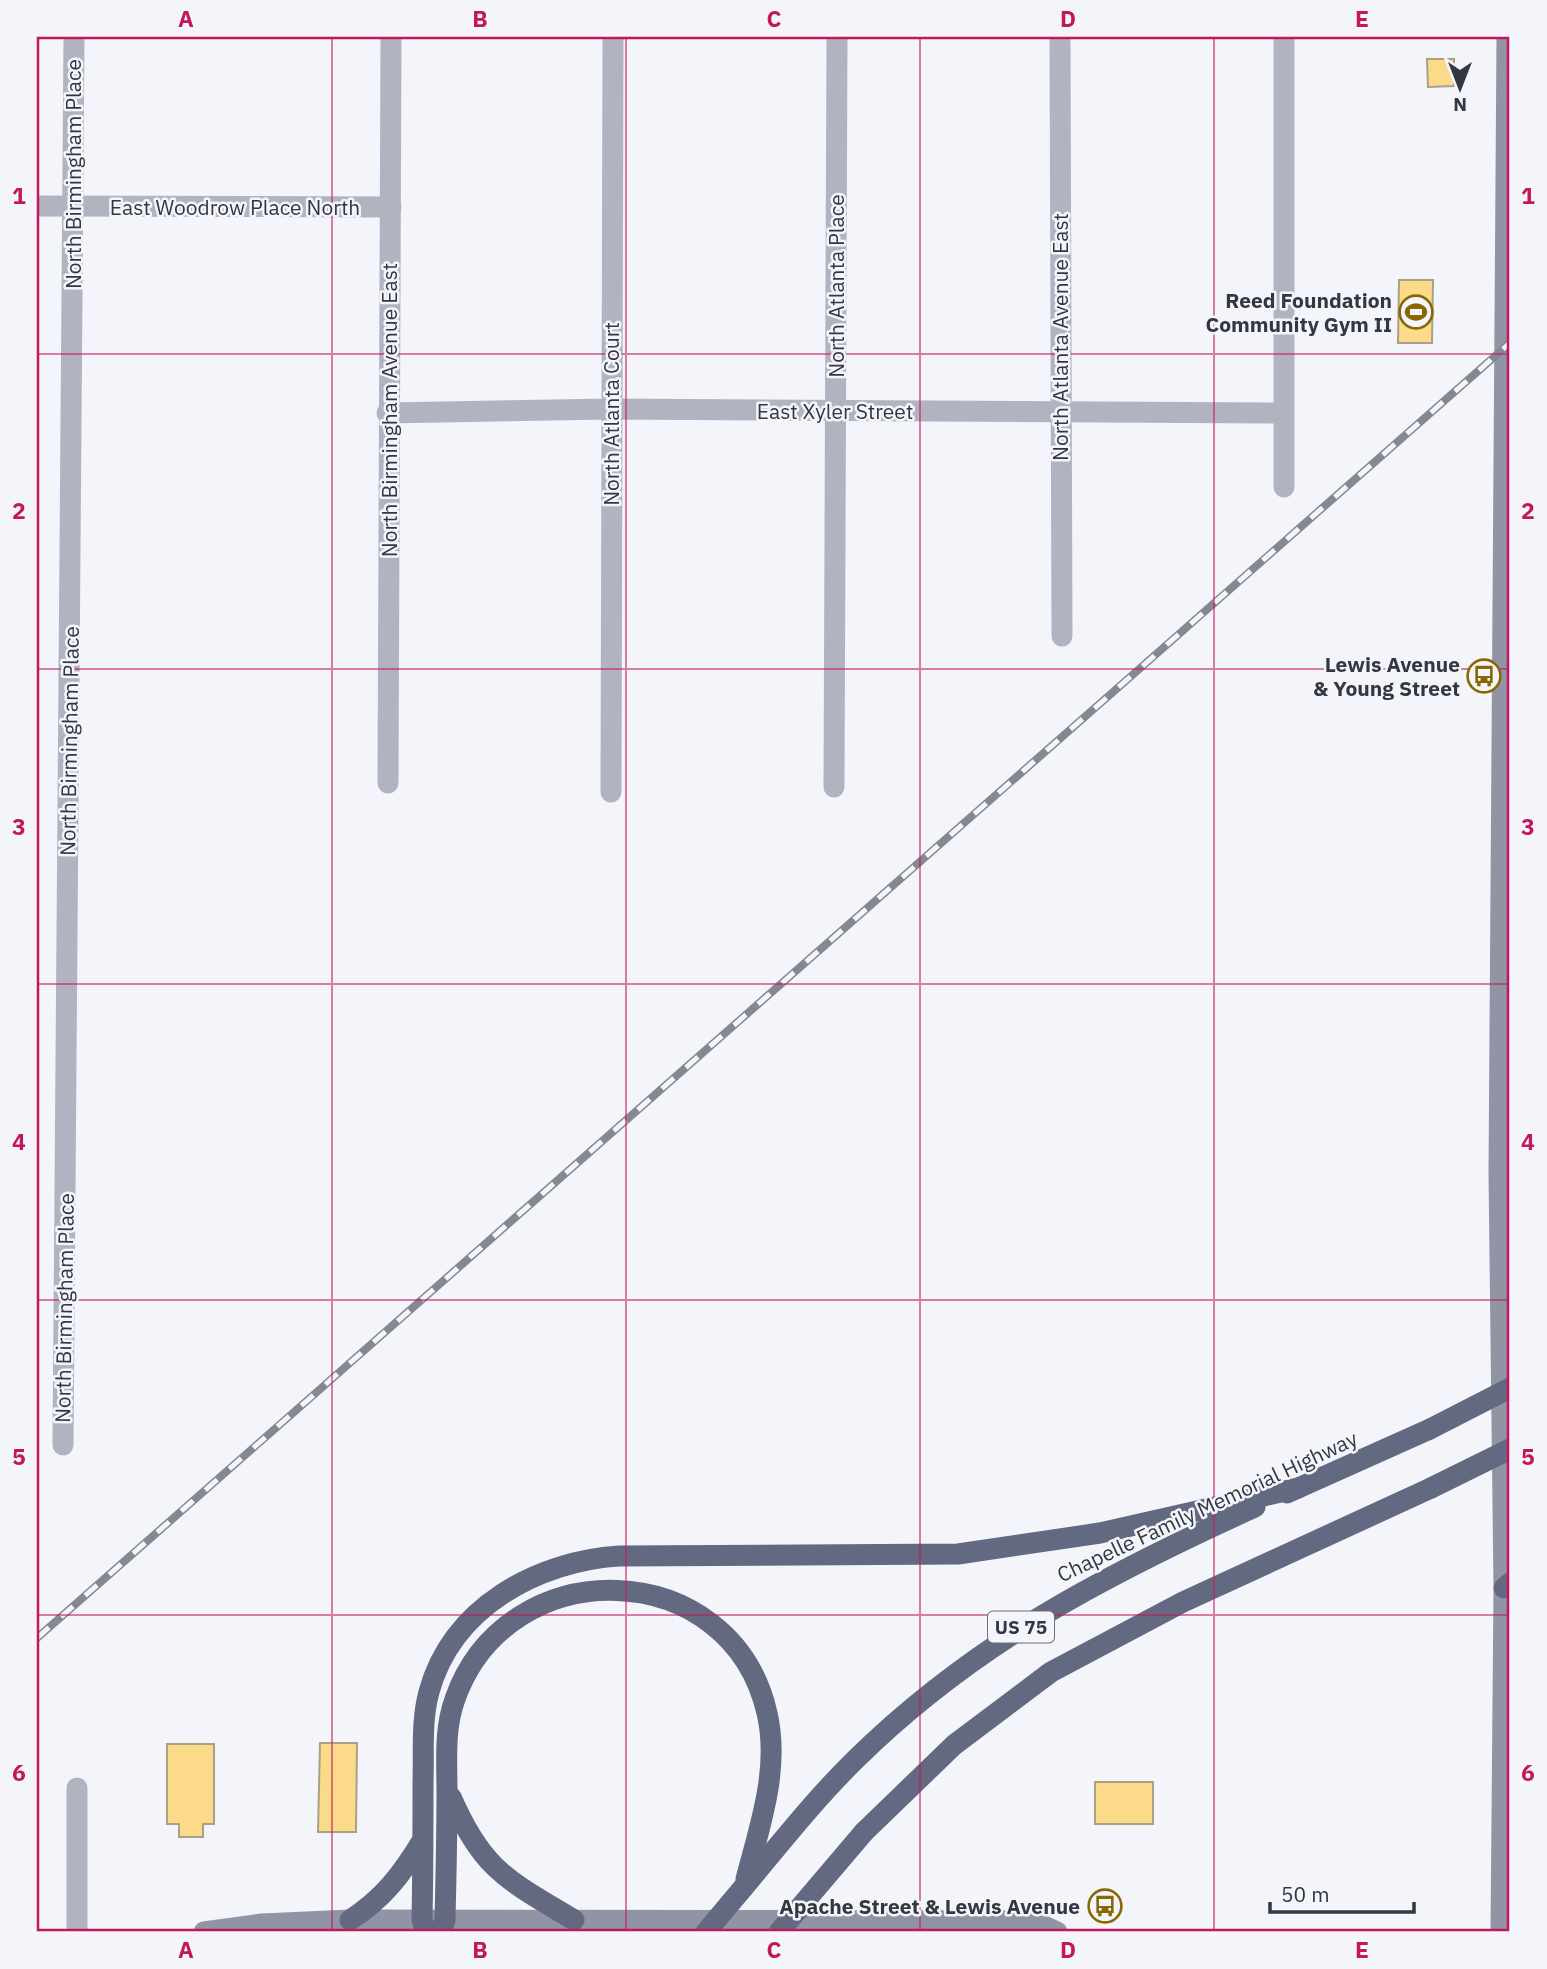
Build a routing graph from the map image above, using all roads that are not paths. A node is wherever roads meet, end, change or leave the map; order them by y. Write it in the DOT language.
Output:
graph roads {
  1 [pos="74,37"];
  2 [pos="391,37"];
  3 [pos="613,37"];
  4 [pos="837,37"];
  5 [pos="1060,37"];
  6 [pos="1284,37"];
  7 [pos="1507,37"];
  8 [pos="37,206"];
  9 [pos="74,206"];
  10 [pos="391,207"];
  11 [pos="611,409"];
  12 [pos="836,411"];
  13 [pos="1060,412"];
  14 [pos="1283,412"];
  15 [pos="387,413"];
  16 [pos="1284,487"];
  17 [pos="1062,636"];
  18 [pos="388,783"];
  19 [pos="834,787"];
  20 [pos="611,792"];
  21 [pos="1510,1388"];
  22 [pos="63,1445"];
  23 [pos="1510,1449"];
  24 [pos="1298,1488"];
  25 [pos="1507,1585"];
  26 [pos="77,1788"];
  27 [pos="447,1788"];
  28 [pos="423,1839"];
  29 [pos="743,1888"];
  30 [pos="350,1920"];
  31 [pos="574,1920"];
  32 [pos="424,1926"];
  33 [pos="443,1926"];
  34 [pos="77,1932"];
  35 [pos="204,1932"];
  36 [pos="706,1932"];
  37 [pos="779,1932"];
  38 [pos="1057,1932"];
  39 [pos="1500,1932"];
  1 -- 9 [label="street, North Birmingham Place"];
  2 -- 10 [label="street, North Birmingham Avenue East"];
  3 -- 11 [label="street, North Atlanta Court"];
  4 -- 12 [label="street, North Atlanta Place"];
  5 -- 13 [label="street, North Atlanta Avenue East"];
  6 -- 14 [label="street"];
  7 -- 25 [label="main road"];
  8 -- 9 [label="street, East Woodrow Place North"];
  9 -- 10 [label="street, East Woodrow Place North"];
  9 -- 22 [label="street, North Birmingham Place"];
  10 -- 15 [label="street, North Birmingham Avenue East"];
  11 -- 12 [label="street, East Xyler Street"];
  11 -- 15 [label="street, East Xyler Street"];
  11 -- 20 [label="street, North Atlanta Court"];
  12 -- 13 [label="street, East Xyler Street"];
  12 -- 19 [label="street, North Atlanta Place"];
  13 -- 14 [label="street, East Xyler Street"];
  13 -- 17 [label="street, North Atlanta Avenue East"];
  14 -- 16 [label="street"];
  15 -- 18 [label="street, North Birmingham Avenue East"];
  21 -- 24 [label="highway, Chapelle Family Memorial Highway / US 75, bridge"];
  23 -- 37 [label="highway, US 75, bridge"];
  24 -- 28 [label="highway"];
  24 -- 29 [label="highway, Chapelle Family Memorial Highway / US 75"];
  25 -- 39 [label="main road"];
  26 -- 34 [label="street"];
  27 -- 29 [label="highway"];
  27 -- 31 [label="highway"];
  27 -- 33 [label="highway"];
  28 -- 30 [label="highway"];
  28 -- 32 [label="highway"];
  29 -- 36 [label="highway, Chapelle Family Memorial Highway / US 75, bridge"];
  30 -- 32 [label="main road"];
  30 -- 35 [label="main road"];
  31 -- 33 [label="main road"];
  31 -- 38 [label="main road"];
  32 -- 33 [label="main road"];
}
